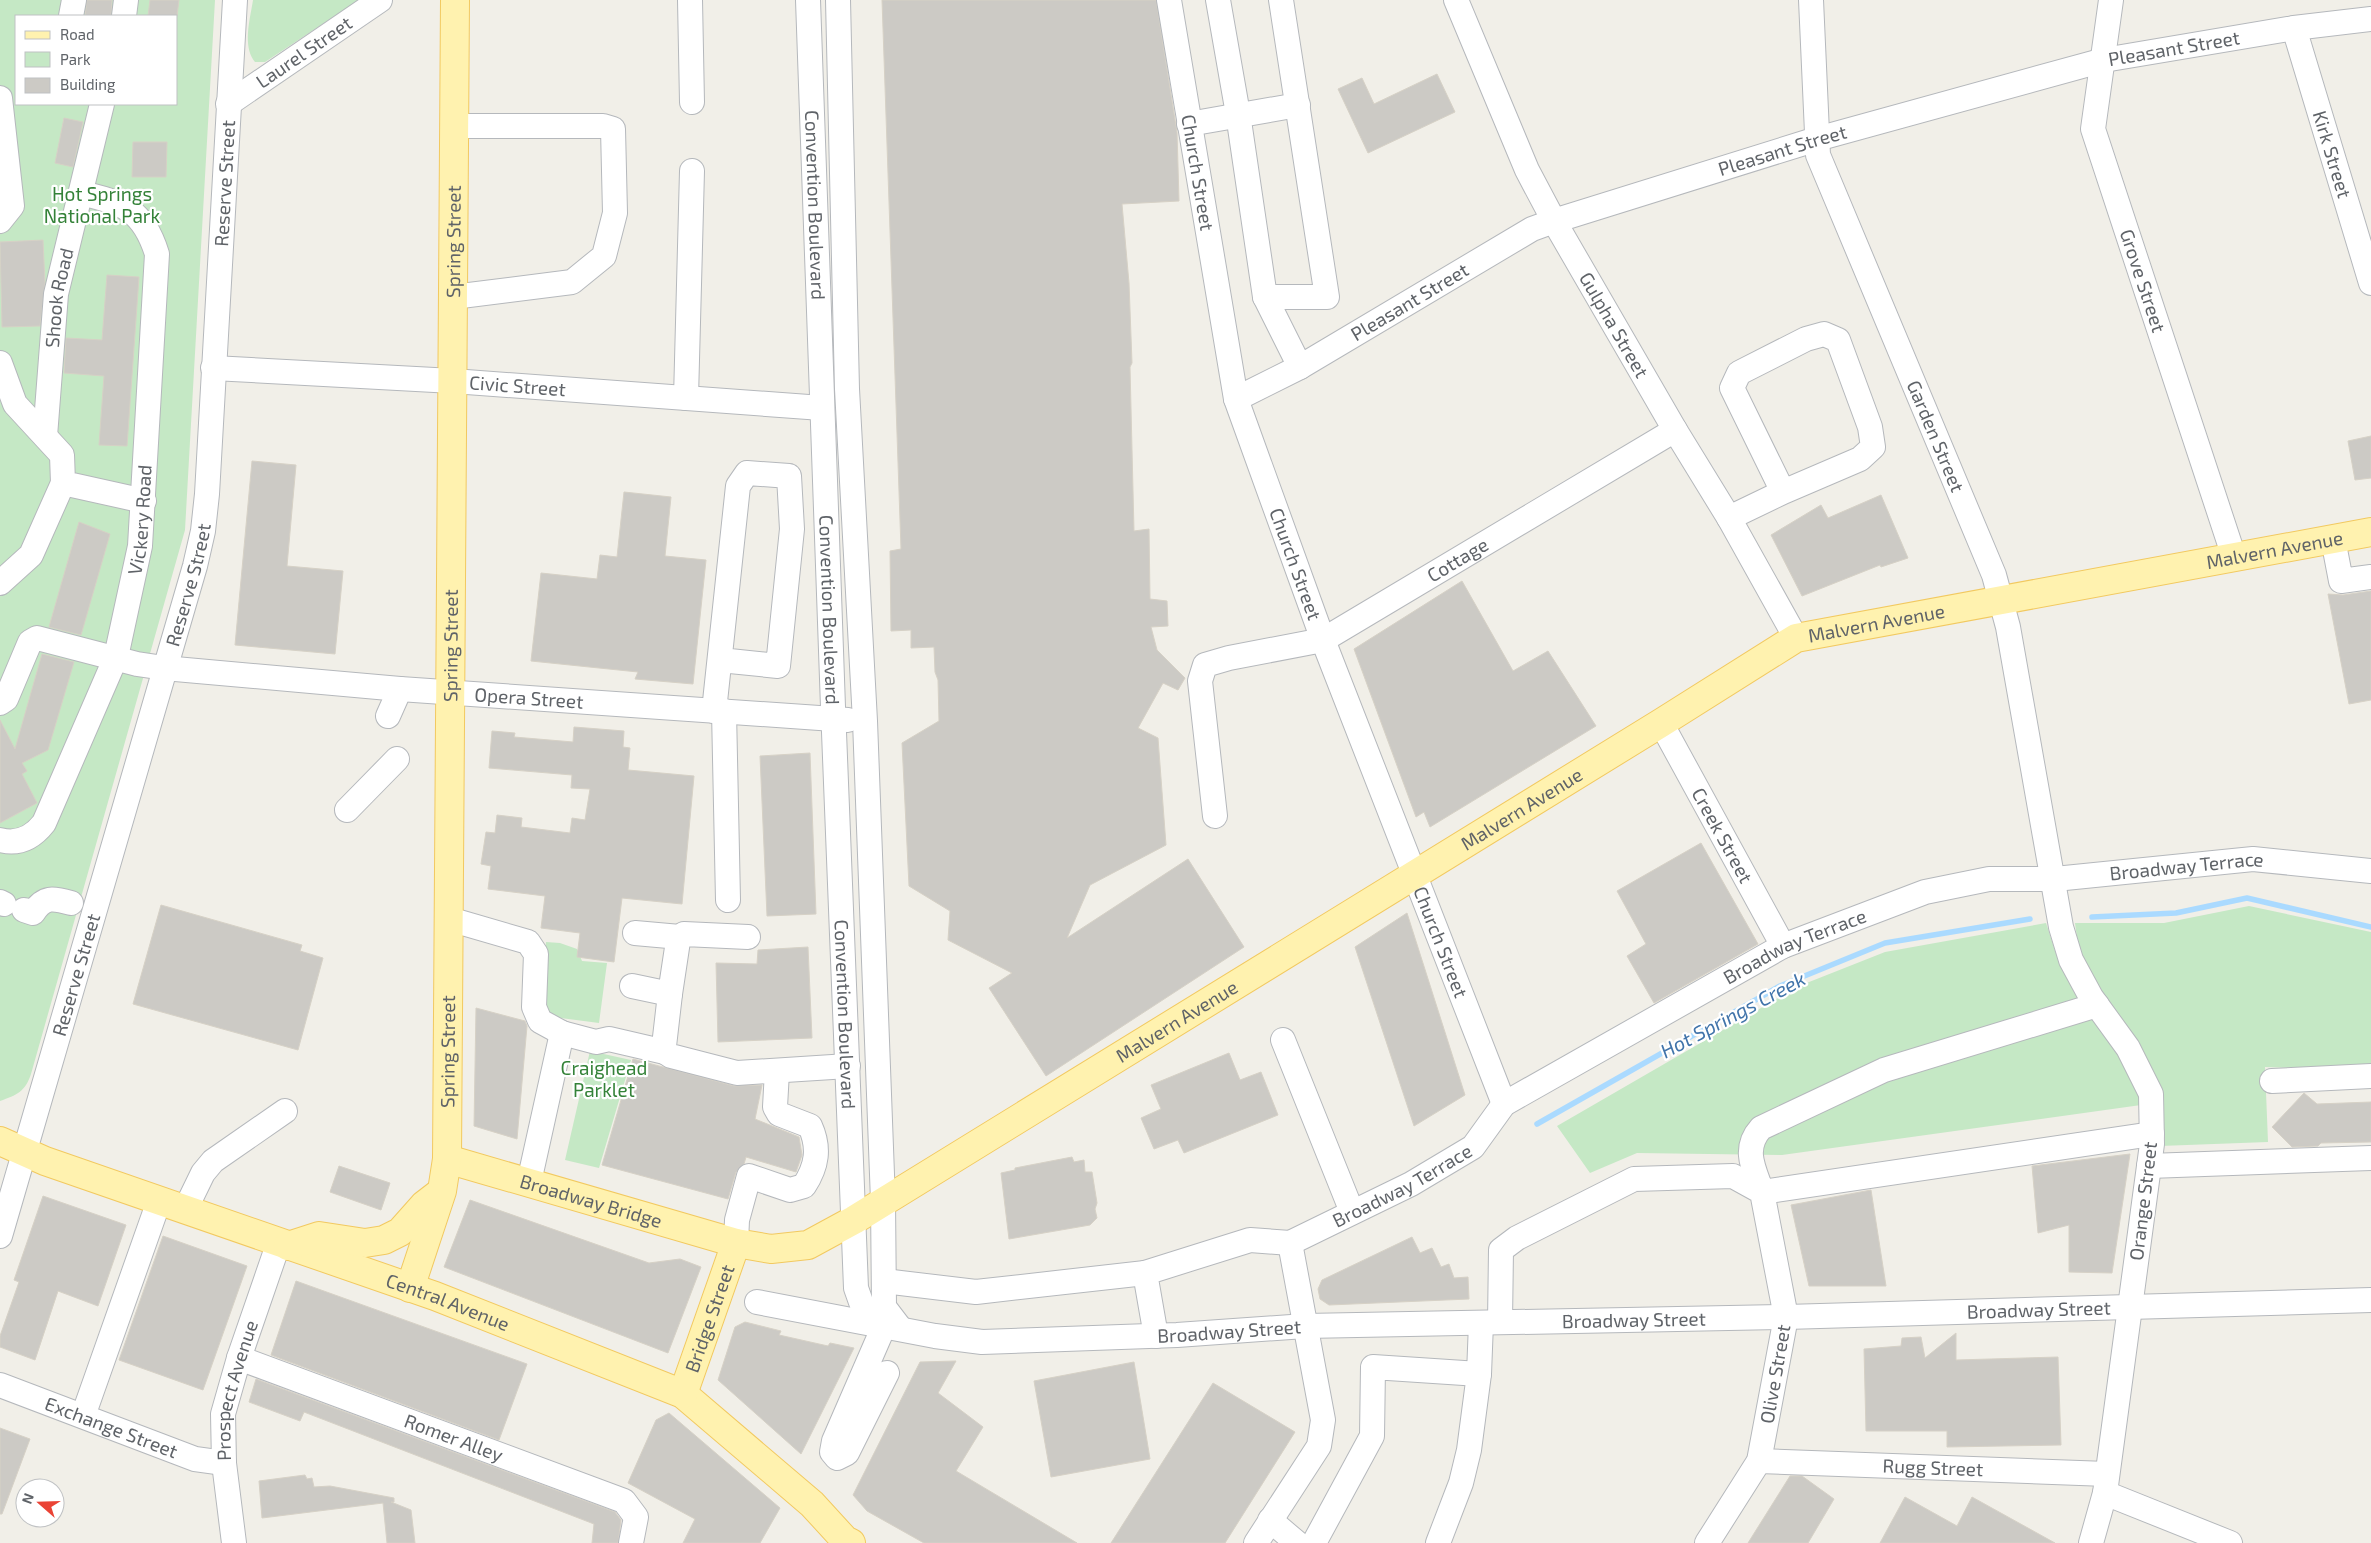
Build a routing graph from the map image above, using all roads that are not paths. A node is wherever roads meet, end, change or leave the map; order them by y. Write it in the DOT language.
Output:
graph roads {
  1 [pos="74,0"];
  2 [pos="126,0"];
  3 [pos="235,0"];
  4 [pos="380,0"];
  5 [pos="455,0"];
  6 [pos="690,0"];
  7 [pos="808,0"];
  8 [pos="838,0"];
  9 [pos="1169,0"];
  10 [pos="1218,0"];
  11 [pos="1282,0"];
  12 [pos="1456,0"];
  13 [pos="1811,0"];
  14 [pos="2111,0"];
  15 [pos="71,15"];
  16 [pos="124,15"];
  17 [pos="2371,19"];
  18 [pos="2294,28"];
  19 [pos="2104,60"];
  20 [pos="0,98"];
  21 [pos="692,102"];
  22 [pos="228,104"];
  23 [pos="102,105"];
  24 [pos="1298,105"];
  25 [pos="1238,114"];
  26 [pos="1189,124"];
  27 [pos="454,126"];
  28 [pos="1817,139"];
  29 [pos="692,171"];
  30 [pos="81,193"];
  31 [pos="0,221"];
  32 [pos="1554,221"];
  33 [pos="2371,283"];
  34 [pos="453,297"];
  35 [pos="1265,297"];
  36 [pos="0,363"];
  37 [pos="1300,367"];
  38 [pos="213,368"];
  39 [pos="453,381"];
  40 [pos="686,398"];
  41 [pos="1236,399"];
  42 [pos="822,408"];
  43 [pos="1674,430"];
  44 [pos="45,436"];
  45 [pos="63,483"];
  46 [pos="1783,492"];
  47 [pos="144,501"];
  48 [pos="1729,518"];
  49 [pos="2371,532"];
  50 [pos="2333,539"];
  51 [pos="2234,556"];
  52 [pos="2371,577"];
  53 [pos="0,584"];
  54 [pos="2001,600"];
  55 [pos="1796,638"];
  56 [pos="1323,640"];
  57 [pos="116,657"];
  58 [pos="720,660"];
  59 [pos="164,668"];
  60 [pos="400,689"];
  61 [pos="450,692"];
  62 [pos="0,703"];
  63 [pos="719,711"];
  64 [pos="388,716"];
  65 [pos="834,719"];
  66 [pos="864,721"];
  67 [pos="1662,723"];
  68 [pos="396,759"];
  69 [pos="347,810"];
  70 [pos="1215,816"];
  71 [pos="0,840"];
  72 [pos="2371,871"];
  73 [pos="1415,874"];
  74 [pos="2054,879"];
  75 [pos="728,900"];
  76 [pos="71,903"];
  77 [pos="18,911"];
  78 [pos="449,919"];
  79 [pos="635,932"];
  80 [pos="680,937"];
  81 [pos="748,937"];
  82 [pos="1783,946"];
  83 [pos="632,986"];
  84 [pos="670,994"];
  85 [pos="2097,1005"];
  86 [pos="562,1033"];
  87 [pos="1283,1040"];
  88 [pos="665,1052"];
  89 [pos="848,1066"];
  90 [pos="777,1071"];
  91 [pos="2371,1076"];
  92 [pos="2272,1081"];
  93 [pos="1504,1104"];
  94 [pos="285,1111"];
  95 [pos="2152,1134"];
  96 [pos="12,1146"];
  97 [pos="2371,1158"];
  98 [pos="447,1159"];
  99 [pos="2149,1166"];
  100 [pos="529,1182"];
  101 [pos="442,1191"];
  102 [pos="1762,1192"];
  103 [pos="159,1201"];
  104 [pos="883,1202"];
  105 [pos="184,1210"];
  106 [pos="1352,1212"];
  107 [pos="854,1220"];
  108 [pos="0,1236"];
  109 [pos="736,1243"];
  110 [pos="1290,1243"];
  111 [pos="284,1244"];
  112 [pos="1145,1273"];
  113 [pos="884,1281"];
  114 [pos="410,1288"];
  115 [pos="2371,1300"];
  116 [pos="757,1302"];
  117 [pos="2130,1306"];
  118 [pos="1786,1317"];
  119 [pos="1491,1322"];
  120 [pos="884,1326"];
  121 [pos="1305,1326"];
  122 [pos="1156,1336"];
  123 [pos="239,1358"];
  124 [pos="887,1373"];
  125 [pos="1479,1374"];
  126 [pos="0,1385"];
  127 [pos="683,1394"];
  128 [pos="83,1416"];
  129 [pos="1759,1461"];
  130 [pos="224,1463"];
  131 [pos="2106,1484"];
  132 [pos="1270,1520"];
  133 [pos="846,1542"];
  134 [pos="234,1543"];
  135 [pos="631,1543"];
  136 [pos="1256,1543"];
  137 [pos="1297,1543"];
  138 [pos="1314,1543"];
  139 [pos="1438,1543"];
  140 [pos="1707,1543"];
  141 [pos="2091,1543"];
  142 [pos="2230,1543"];
  1 -- 15 [label="street"];
  2 -- 16 [label="street"];
  3 -- 22 [label="street, Reserve Street"];
  4 -- 22 [label="street, Laurel Street"];
  5 -- 27 [label="main road, Spring Street"];
  6 -- 21 [label="street"];
  7 -- 42 [label="street, Convention Boulevard"];
  8 -- 66 [label="street, Convention Boulevard"];
  9 -- 26 [label="street, Church Street"];
  10 -- 25 [label="street"];
  11 -- 24 [label="street"];
  12 -- 32 [label="street, Gulpha Street"];
  13 -- 28 [label="street, Garden Street"];
  14 -- 19 [label="street, Grove Street"];
  17 -- 18 [label="street, Pleasant Street"];
  18 -- 19 [label="street, Pleasant Street"];
  18 -- 33 [label="street, Kirk Street"];
  19 -- 28 [label="street, Pleasant Street"];
  19 -- 51 [label="street, Grove Street"];
  20 -- 31 [label="street"];
  22 -- 38 [label="street, Reserve Street"];
  23 -- 30 [label="street, Shook Road"];
  24 -- 25 [label="street"];
  24 -- 35 [label="street"];
  25 -- 26 [label="street"];
  25 -- 35 [label="street"];
  26 -- 41 [label="street, Church Street"];
  27 -- 34 [label="main road, Spring Street"];
  27 -- 34 [label="street"];
  28 -- 32 [label="street, Pleasant Street"];
  28 -- 54 [label="street, Garden Street"];
  29 -- 40 [label="street"];
  30 -- 44 [label="street, Shook Road"];
  30 -- 47 [label="street, Vickery Road"];
  32 -- 37 [label="street, Pleasant Street"];
  32 -- 43 [label="street, Gulpha Street"];
  34 -- 39 [label="main road, Spring Street"];
  35 -- 37 [label="street"];
  36 -- 44 [label="street"];
  37 -- 41 [label="street, Pleasant Street"];
  38 -- 39 [label="street, Civic Street"];
  38 -- 59 [label="street, Reserve Street"];
  39 -- 40 [label="street, Civic Street"];
  39 -- 61 [label="main road, Spring Street"];
  40 -- 42 [label="street, Civic Street"];
  41 -- 56 [label="street, Church Street"];
  42 -- 65 [label="street, Convention Boulevard"];
  43 -- 48 [label="street, Gulpha Street"];
  43 -- 56 [label="street, Cottage"];
  44 -- 45 [label="street"];
  45 -- 47 [label="street"];
  45 -- 53 [label="street"];
  46 -- 46 [label="street"];
  46 -- 48 [label="street"];
  47 -- 57 [label="street, Vickery Road"];
  48 -- 55 [label="street, Gulpha Street"];
  49 -- 50 [label="main road, Malvern Avenue"];
  50 -- 51 [label="main road, Malvern Avenue"];
  50 -- 52 [label="street"];
  51 -- 54 [label="main road, Malvern Avenue"];
  54 -- 55 [label="main road, Malvern Avenue"];
  54 -- 74 [label="street, Garden Street"];
  55 -- 67 [label="main road, Malvern Avenue"];
  56 -- 70 [label="street, Cottage"];
  56 -- 73 [label="street, Church Street"];
  57 -- 59 [label="street, Opera Street"];
  57 -- 62 [label="street, Opera Street"];
  57 -- 71 [label="street, Vickery Road"];
  58 -- 58 [label="street"];
  58 -- 63 [label="street"];
  59 -- 60 [label="street, Opera Street"];
  59 -- 96 [label="street, Reserve Street"];
  60 -- 61 [label="street, Opera Street"];
  60 -- 64 [label="street"];
  61 -- 63 [label="street, Opera Street"];
  61 -- 78 [label="main road, Spring Street"];
  63 -- 65 [label="street, Opera Street"];
  63 -- 75 [label="street"];
  65 -- 66 [label="street, Opera Street"];
  65 -- 89 [label="street, Convention Boulevard"];
  66 -- 104 [label="street, Convention Boulevard"];
  67 -- 73 [label="main road, Malvern Avenue"];
  67 -- 82 [label="street, Creek Street"];
  68 -- 69 [label="street"];
  72 -- 74 [label="street, Broadway Terrace"];
  73 -- 93 [label="street, Church Street"];
  73 -- 104 [label="main road, Malvern Avenue"];
  74 -- 82 [label="street, Broadway Terrace"];
  74 -- 85 [label="street, Orange Street"];
  76 -- 77 [label="street"];
  78 -- 86 [label="street"];
  78 -- 98 [label="main road, Spring Street"];
  79 -- 80 [label="street"];
  80 -- 81 [label="street"];
  80 -- 84 [label="street"];
  82 -- 93 [label="street, Broadway Terrace"];
  83 -- 84 [label="street"];
  84 -- 88 [label="street"];
  85 -- 95 [label="street, Orange Street"];
  85 -- 102 [label="street, Olive Street"];
  86 -- 88 [label="street"];
  86 -- 100 [label="street"];
  87 -- 106 [label="street"];
  88 -- 90 [label="street"];
  89 -- 90 [label="street"];
  89 -- 107 [label="street, Convention Boulevard"];
  90 -- 109 [label="street"];
  91 -- 92 [label="street"];
  93 -- 106 [label="street, Broadway Terrace"];
  94 -- 105 [label="street"];
  95 -- 99 [label="street, Orange Street"];
  95 -- 102 [label="street"];
  96 -- 103 [label="main road, Central Avenue"];
  96 -- 108 [label="street, Reserve Street"];
  97 -- 99 [label="street"];
  98 -- 100 [label="main road, Broadway Bridge"];
  98 -- 101 [label="main road, Spring Street"];
  99 -- 117 [label="street, Orange Street"];
  100 -- 109 [label="main road, Broadway Bridge"];
  101 -- 111 [label="main road"];
  101 -- 114 [label="main road, Spring Street"];
  102 -- 118 [label="street, Olive Street"];
  102 -- 119 [label="street"];
  103 -- 105 [label="main road, Central Avenue"];
  103 -- 128 [label="street"];
  104 -- 107 [label="main road, Malvern Avenue"];
  104 -- 113 [label="street"];
  105 -- 111 [label="main road, Central Avenue"];
  106 -- 110 [label="street, Broadway Terrace"];
  107 -- 109 [label="main road, Malvern Avenue"];
  107 -- 120 [label="street"];
  109 -- 127 [label="main road, Bridge Street"];
  110 -- 112 [label="street"];
  110 -- 121 [label="street"];
  111 -- 114 [label="main road, Central Avenue"];
  111 -- 123 [label="street, Prospect Avenue"];
  112 -- 113 [label="street"];
  112 -- 122 [label="street"];
  113 -- 120 [label="street"];
  114 -- 127 [label="main road, Central Avenue"];
  115 -- 117 [label="street, Broadway Street"];
  116 -- 120 [label="street, Broadway Street"];
  117 -- 118 [label="street, Broadway Street"];
  117 -- 131 [label="street, Orange Street"];
  118 -- 119 [label="street, Broadway Street"];
  118 -- 129 [label="street, Olive Street"];
  119 -- 121 [label="street, Broadway Street"];
  119 -- 125 [label="street"];
  120 -- 122 [label="street, Broadway Street"];
  120 -- 124 [label="street"];
  121 -- 122 [label="street, Broadway Street"];
  121 -- 132 [label="street"];
  123 -- 130 [label="street, Prospect Avenue"];
  123 -- 135 [label="street, Romer Alley"];
  125 -- 138 [label="street"];
  125 -- 139 [label="street"];
  126 -- 128 [label="street, Exchange Street"];
  127 -- 133 [label="main road, Central Avenue"];
  128 -- 130 [label="street, Exchange Street"];
  129 -- 131 [label="street, Rugg Street"];
  129 -- 140 [label="street, Olive Street"];
  130 -- 134 [label="street, Prospect Avenue"];
  131 -- 141 [label="street, Orange Street"];
  131 -- 142 [label="street, Rugg Street"];
  132 -- 136 [label="street"];
  132 -- 137 [label="street"];
}
